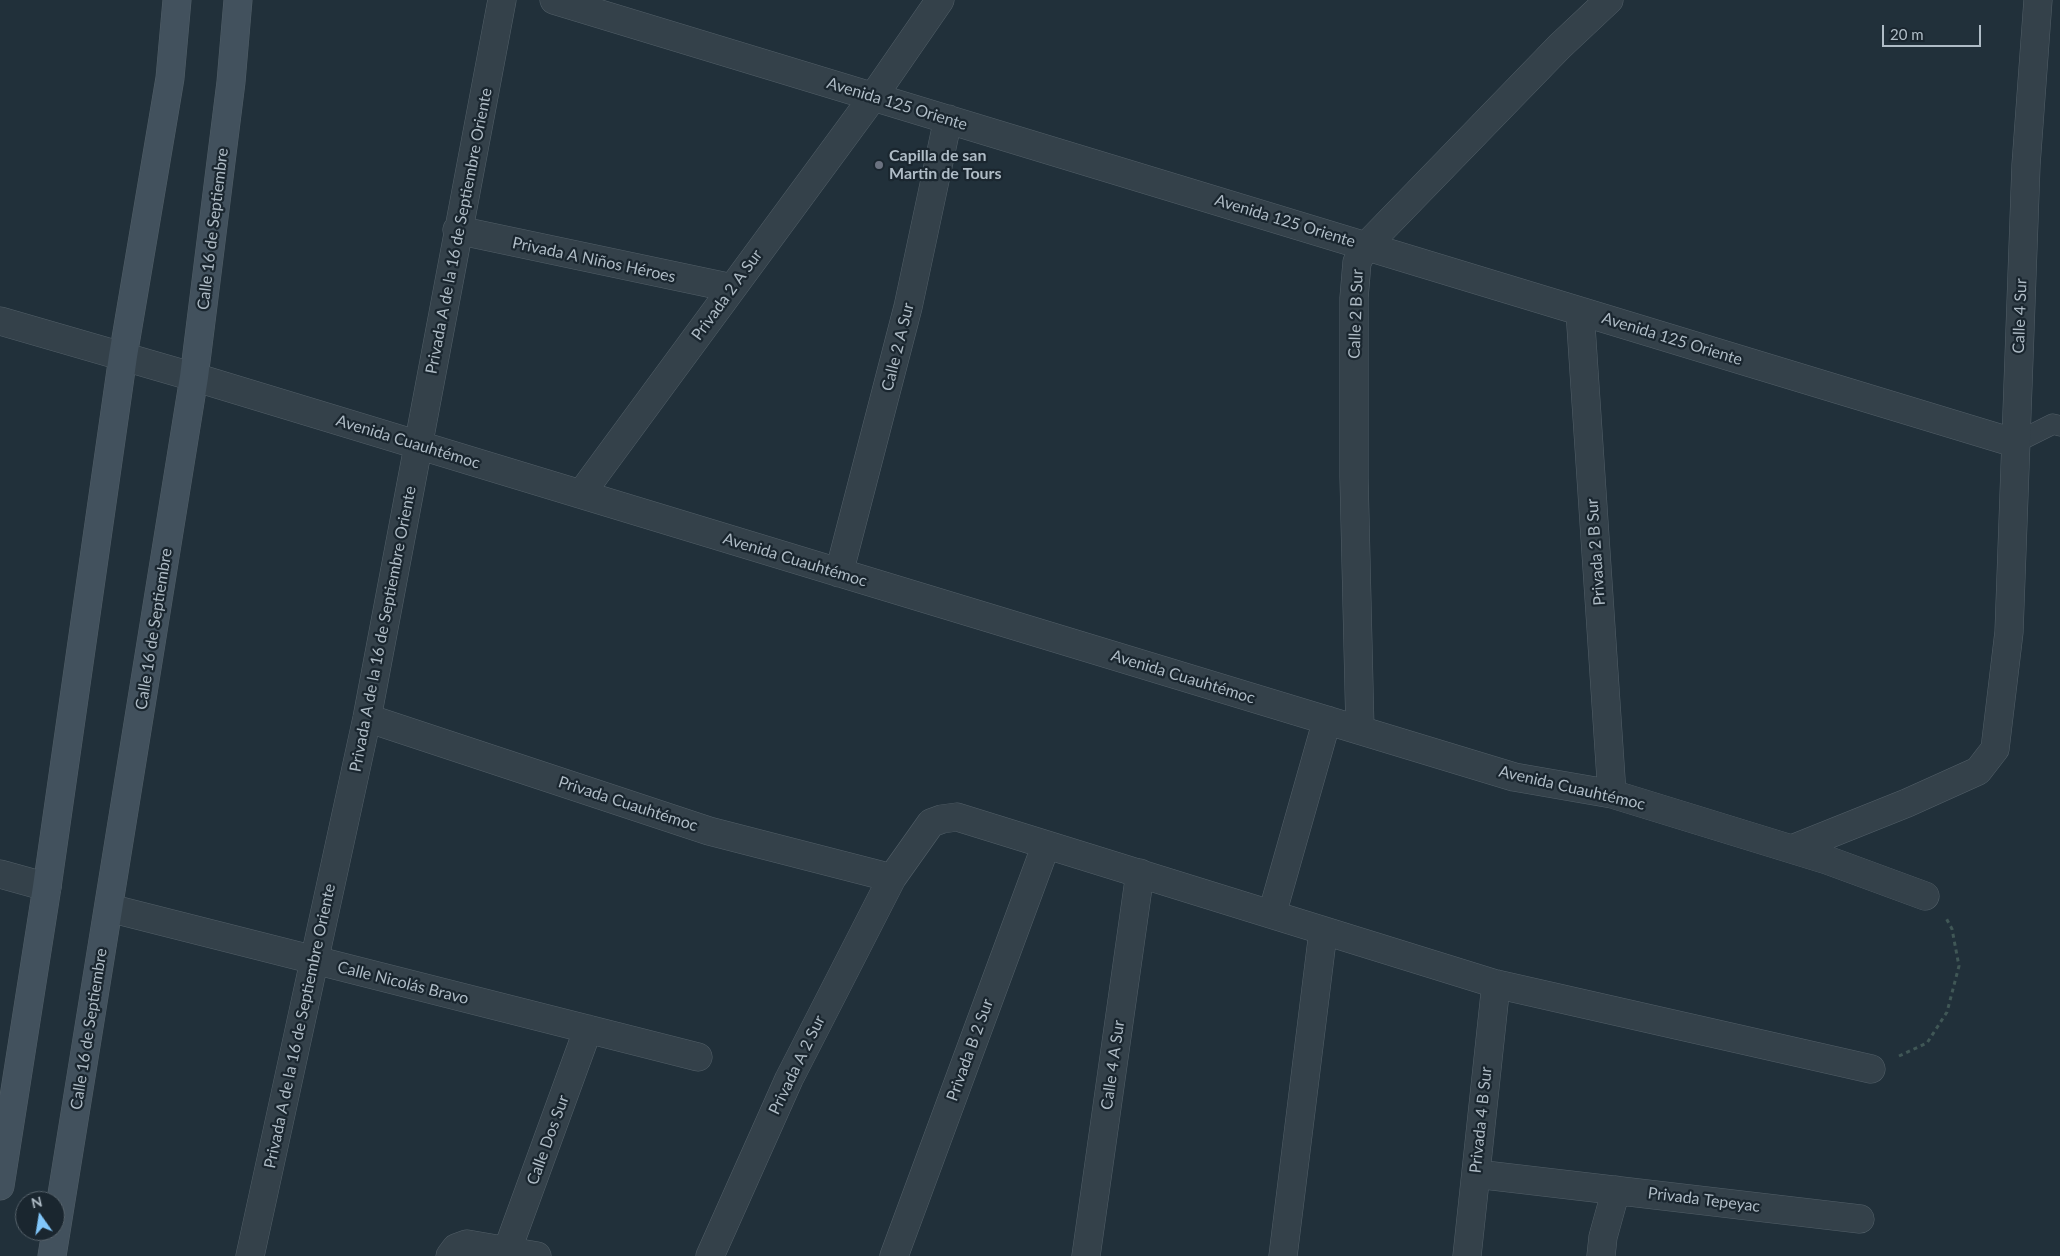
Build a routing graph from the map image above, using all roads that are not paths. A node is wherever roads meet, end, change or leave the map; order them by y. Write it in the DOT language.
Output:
graph roads {
  1 [pos="177,0"];
  2 [pos="238,0"];
  3 [pos="502,0"];
  4 [pos="554,0"];
  5 [pos="940,0"];
  6 [pos="1608,0"];
  7 [pos="2038,0"];
  8 [pos="873,97"];
  9 [pos="948,119"];
  10 [pos="457,230"];
  11 [pos="1366,246"];
  12 [pos="732,288"];
  13 [pos="1580,311"];
  14 [pos="0,321"];
  15 [pos="122,356"];
  16 [pos="194,377"];
  17 [pos="2060,426"];
  18 [pos="2015,443"];
  19 [pos="419,446"];
  20 [pos="580,494"];
  21 [pos="839,573"];
  22 [pos="367,718"];
  23 [pos="1327,720"];
  24 [pos="1360,730"];
  25 [pos="1612,794"];
  26 [pos="1046,845"];
  27 [pos="1792,849"];
  28 [pos="1140,873"];
  29 [pos="0,874"];
  30 [pos="892,878"];
  31 [pos="47,887"];
  32 [pos="1924,896"];
  33 [pos="109,908"];
  34 [pos="1272,914"];
  35 [pos="1323,932"];
  36 [pos="315,960"];
  37 [pos="1496,984"];
  38 [pos="588,1029"];
  39 [pos="698,1057"];
  40 [pos="1871,1069"];
  41 [pos="1476,1174"];
  42 [pos="0,1186"];
  43 [pos="1616,1190"];
  44 [pos="1860,1219"];
  45 [pos="507,1251"];
  46 [pos="453,1252"];
  47 [pos="52,1256"];
  48 [pos="250,1256"];
  49 [pos="538,1256"];
  50 [pos="710,1256"];
  51 [pos="894,1256"];
  52 [pos="1086,1256"];
  53 [pos="1283,1256"];
  54 [pos="1467,1256"];
  55 [pos="1601,1256"];
  1 -- 15 [label="main road"];
  2 -- 16 [label="main road, Calle 16 de Septiembre"];
  3 -- 10 [label="street, Privada A de la 16 de Septiembre Oriente"];
  4 -- 8 [label="street, Avenida 125 Oriente"];
  5 -- 8 [label="street"];
  6 -- 11 [label="street, Calle 2 B Sur"];
  7 -- 18 [label="street, Calle 4 Sur"];
  8 -- 9 [label="street, Avenida 125 Oriente"];
  8 -- 12 [label="street, Privada 2 A Sur"];
  9 -- 11 [label="street, Avenida 125 Oriente"];
  9 -- 21 [label="street, Calle 2 A Sur"];
  10 -- 12 [label="street, Privada A Niños Héroes"];
  10 -- 19 [label="street, Privada A de la 16 de Septiembre Oriente"];
  11 -- 13 [label="street, Avenida 125 Oriente"];
  11 -- 24 [label="street, Calle 2 B Sur"];
  12 -- 20 [label="street, Privada 2 A Sur"];
  13 -- 18 [label="street, Avenida 125 Oriente"];
  13 -- 25 [label="street, Privada 2 B Sur"];
  14 -- 15 [label="street, Avenida Cuauhtémoc"];
  15 -- 16 [label="street, Avenida Cuauhtémoc"];
  15 -- 31 [label="main road"];
  16 -- 19 [label="street, Avenida Cuauhtémoc"];
  16 -- 33 [label="main road, Calle 16 de Septiembre"];
  17 -- 18 [label="lane"];
  18 -- 27 [label="street, Calle 4 Sur"];
  19 -- 20 [label="street, Avenida Cuauhtémoc"];
  19 -- 22 [label="street, Privada A de la 16 de Septiembre Oriente"];
  20 -- 21 [label="street, Avenida Cuauhtémoc"];
  21 -- 23 [label="street, Avenida Cuauhtémoc"];
  22 -- 30 [label="street, Privada Cuauhtémoc"];
  22 -- 36 [label="street, Privada A de la 16 de Septiembre Oriente"];
  23 -- 24 [label="street, Avenida Cuauhtémoc"];
  23 -- 34 [label="street"];
  24 -- 25 [label="street, Avenida Cuauhtémoc"];
  25 -- 27 [label="street, Avenida Cuauhtémoc"];
  26 -- 28 [label="street"];
  26 -- 30 [label="street"];
  26 -- 51 [label="street, Privada B 2 Sur"];
  27 -- 32 [label="street, Avenida Cuauhtémoc"];
  28 -- 34 [label="street"];
  28 -- 52 [label="street, Calle 4 A Sur"];
  29 -- 31 [label="street"];
  30 -- 50 [label="street, Privada A 2 Sur"];
  31 -- 42 [label="main road"];
  33 -- 36 [label="street, Calle Nicolás Bravo"];
  33 -- 47 [label="main road, Calle 16 de Septiembre"];
  34 -- 35 [label="street"];
  35 -- 37 [label="street"];
  35 -- 53 [label="street"];
  36 -- 38 [label="street, Calle Nicolás Bravo"];
  36 -- 48 [label="street, Privada A de la 16 de Septiembre Oriente"];
  37 -- 40 [label="street"];
  37 -- 41 [label="street, Privada 4 B Sur"];
  38 -- 39 [label="street, Calle Nicolás Bravo"];
  38 -- 45 [label="street, Calle Dos Sur"];
  41 -- 43 [label="street, Privada Tepeyac"];
  41 -- 54 [label="street, Privada 4 B Sur"];
  43 -- 44 [label="street, Privada Tepeyac"];
  43 -- 55 [label="street"];
  45 -- 46 [label="street"];
  45 -- 49 [label="street"];
}
